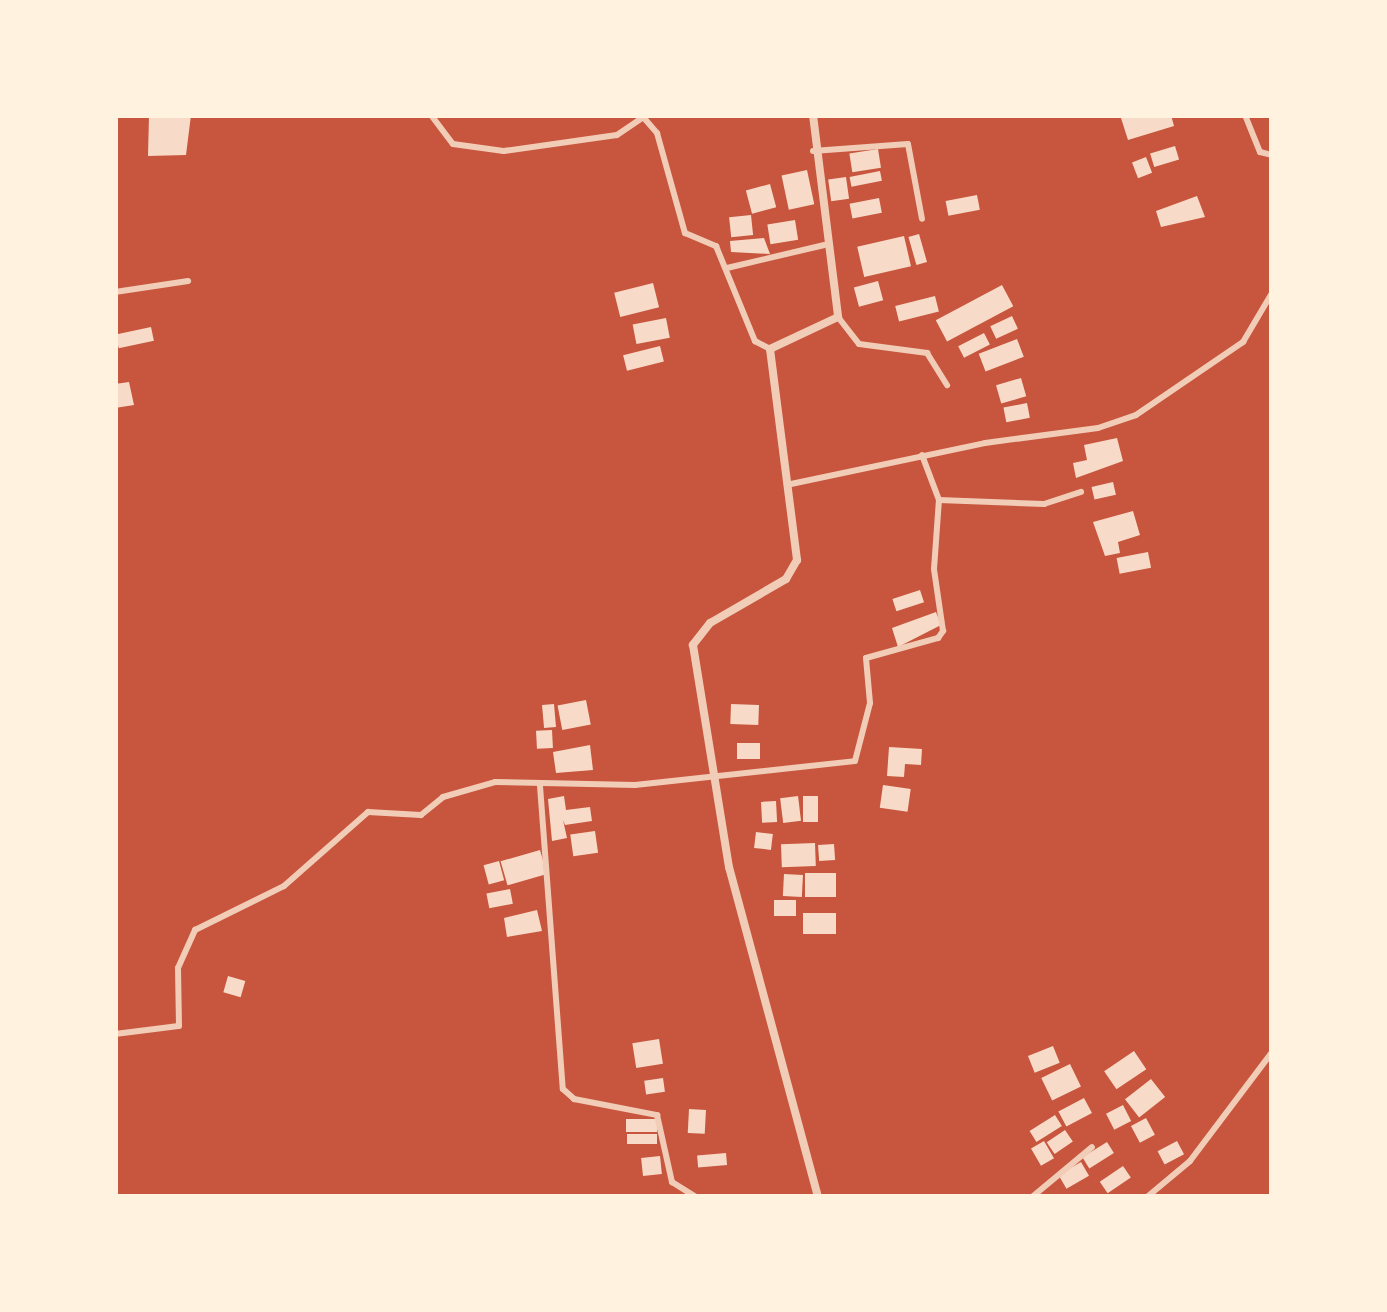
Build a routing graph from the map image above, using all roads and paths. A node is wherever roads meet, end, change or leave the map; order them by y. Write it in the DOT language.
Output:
graph roads {
  1 [pos="431,115"];
  2 [pos="813,115"];
  3 [pos="1245,115"];
  4 [pos="644,116"];
  5 [pos="813,152"];
  6 [pos="1269,156"];
  7 [pos="1272,168"];
  8 [pos="922,218"];
  9 [pos="824,245"];
  10 [pos="727,268"];
  11 [pos="188,281"];
  12 [pos="115,292"];
  13 [pos="1272,293"];
  14 [pos="838,317"];
  15 [pos="770,349"];
  16 [pos="947,385"];
  17 [pos="922,455"];
  18 [pos="791,484"];
  19 [pos="1081,492"];
  20 [pos="939,500"];
  21 [pos="714,774"];
  22 [pos="540,786"];
  23 [pos="115,1034"];
  24 [pos="1272,1052"];
  25 [pos="1092,1148"];
  26 [pos="696,1197"];
  27 [pos="818,1197"];
  28 [pos="1032,1197"];
  29 [pos="1147,1197"];
  1 -- 4 [label="street"];
  2 -- 5 [label="street"];
  3 -- 6 [label="street"];
  4 -- 10 [label="street"];
  5 -- 8 [label="street"];
  5 -- 9 [label="street"];
  6 -- 7 [label="street"];
  9 -- 10 [label="street"];
  9 -- 14 [label="street"];
  10 -- 15 [label="street"];
  11 -- 12 [label="street"];
  13 -- 17 [label="street"];
  14 -- 15 [label="street"];
  14 -- 16 [label="street"];
  15 -- 18 [label="street"];
  17 -- 18 [label="street"];
  17 -- 20 [label="street"];
  18 -- 21 [label="street"];
  19 -- 20 [label="street"];
  20 -- 21 [label="street"];
  21 -- 22 [label="street"];
  21 -- 27 [label="street"];
  22 -- 23 [label="street"];
  22 -- 26 [label="street"];
  24 -- 29 [label="street"];
  25 -- 28 [label="street"];
}
